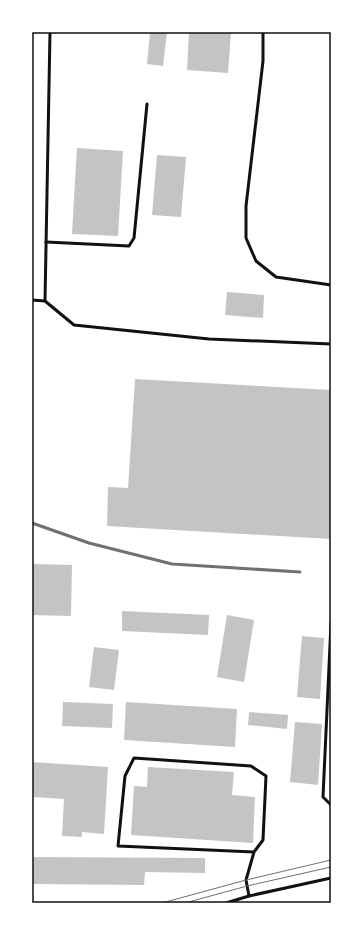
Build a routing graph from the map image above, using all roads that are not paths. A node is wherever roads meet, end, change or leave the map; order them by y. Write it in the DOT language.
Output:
graph roads {
  1 [pos="50,32"];
  2 [pos="263,32"];
  3 [pos="148,104"];
  4 [pos="46,242"];
  5 [pos="331,285"];
  6 [pos="32,300"];
  7 [pos="45,301"];
  8 [pos="331,344"];
  9 [pos="331,623"];
  10 [pos="331,805"];
  11 [pos="254,852"];
  12 [pos="331,878"];
  13 [pos="249,896"];
  14 [pos="226,903"];
  1 -- 4 [label="lane"];
  2 -- 5 [label="lane"];
  3 -- 4 [label="lane"];
  4 -- 7 [label="lane"];
  6 -- 7 [label="lane"];
  7 -- 8 [label="lane"];
  9 -- 10 [label="lane"];
  11 -- 11 [label="lane"];
  11 -- 13 [label="lane"];
  12 -- 13 [label="lane"];
  13 -- 14 [label="lane"];
}
